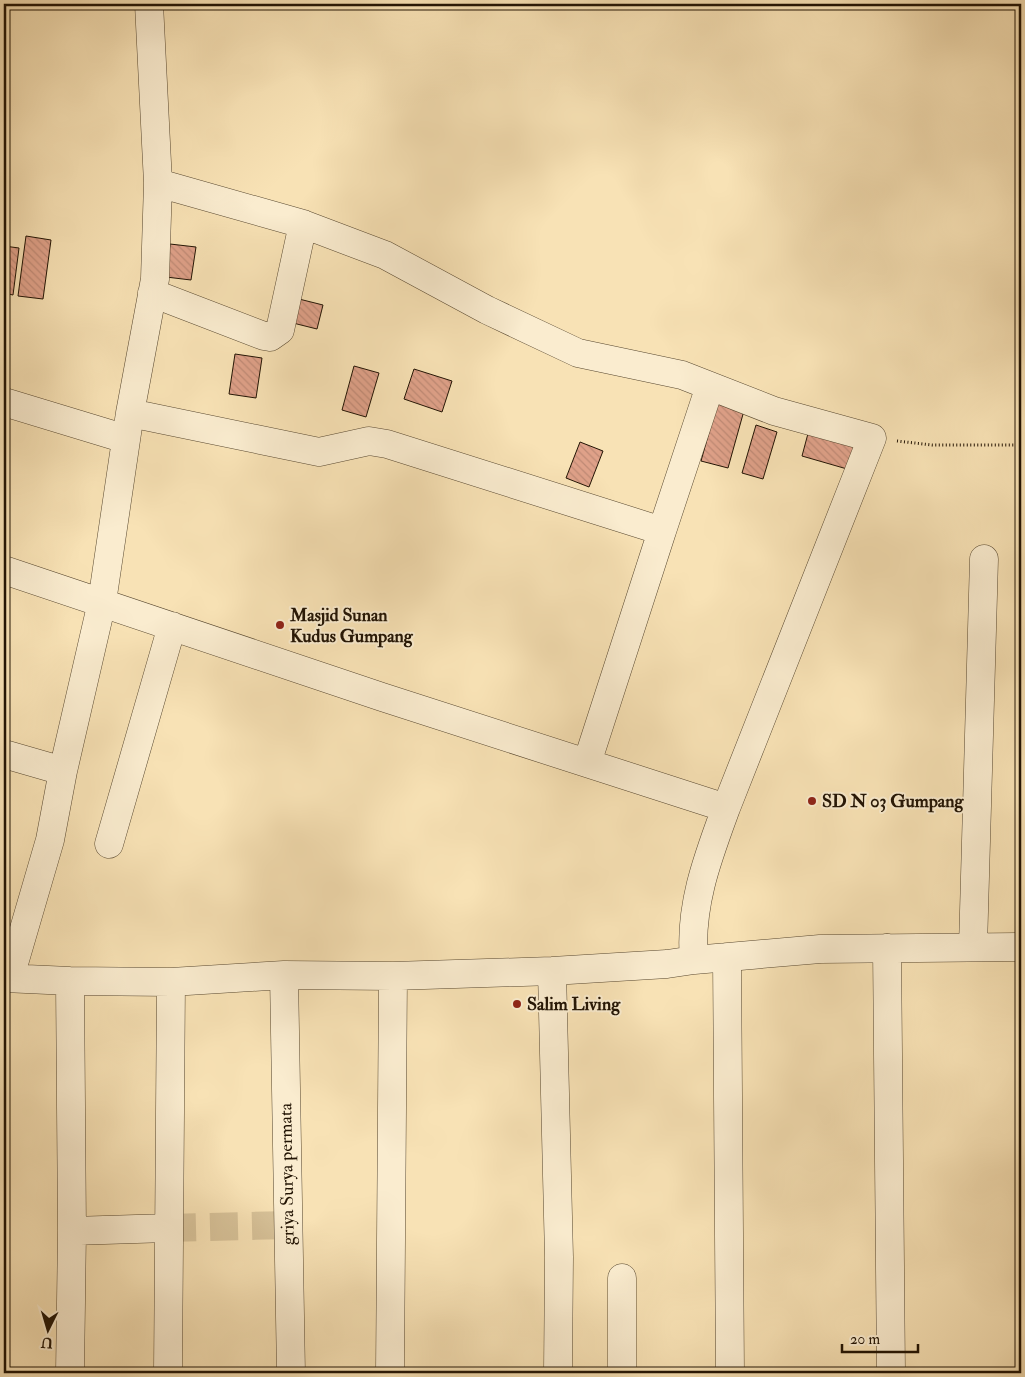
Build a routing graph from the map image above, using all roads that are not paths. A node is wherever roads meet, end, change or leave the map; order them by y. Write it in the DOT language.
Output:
graph roads {
  1 [pos="149,4"];
  2 [pos="158,183"];
  3 [pos="303,224"];
  4 [pos="152,293"];
  5 [pos="710,386"];
  6 [pos="4,402"];
  7 [pos="128,426"];
  8 [pos="662,531"];
  9 [pos="984,559"];
  10 [pos="4,570"];
  11 [pos="102,602"];
  12 [pos="172,626"];
  13 [pos="4,754"];
  14 [pos="587,763"];
  15 [pos="63,770"];
  16 [pos="726,808"];
  17 [pos="109,844"];
  18 [pos="887,948"];
  19 [pos="973,948"];
  20 [pos="1021,948"];
  21 [pos="727,957"];
  22 [pos="694,960"];
  23 [pos="552,971"];
  24 [pos="284,975"];
  25 [pos="393,976"];
  26 [pos="7,977"];
  27 [pos="70,982"];
  28 [pos="171,982"];
  29 [pos="168,1228"];
  30 [pos="72,1231"];
  31 [pos="622,1278"];
  32 [pos="70,1373"];
  33 [pos="168,1373"];
  34 [pos="291,1373"];
  35 [pos="390,1373"];
  36 [pos="558,1373"];
  37 [pos="622,1373"];
  38 [pos="730,1373"];
  39 [pos="891,1373"];
  1 -- 2 [label="street"];
  2 -- 3 [label="street"];
  2 -- 4 [label="street"];
  3 -- 4 [label="street"];
  3 -- 5 [label="street"];
  4 -- 7 [label="street"];
  5 -- 8 [label="street"];
  5 -- 16 [label="street"];
  6 -- 7 [label="street"];
  7 -- 8 [label="street"];
  7 -- 11 [label="street"];
  8 -- 14 [label="street"];
  9 -- 19 [label="street"];
  10 -- 11 [label="street"];
  11 -- 12 [label="street"];
  11 -- 15 [label="street"];
  12 -- 14 [label="street"];
  12 -- 17 [label="street"];
  13 -- 15 [label="street"];
  14 -- 16 [label="street"];
  15 -- 26 [label="street"];
  16 -- 22 [label="street"];
  18 -- 19 [label="street"];
  18 -- 21 [label="street"];
  18 -- 39 [label="street"];
  19 -- 20 [label="street"];
  21 -- 22 [label="street"];
  21 -- 38 [label="street"];
  22 -- 23 [label="street"];
  23 -- 25 [label="street"];
  23 -- 36 [label="street"];
  24 -- 25 [label="street"];
  24 -- 28 [label="street"];
  24 -- 34 [label="street, griya Surya permata"];
  25 -- 35 [label="street"];
  26 -- 27 [label="street"];
  27 -- 28 [label="street"];
  27 -- 30 [label="street"];
  28 -- 29 [label="street"];
  29 -- 30 [label="street"];
  29 -- 33 [label="street"];
  30 -- 32 [label="street"];
  31 -- 37 [label="street"];
}
